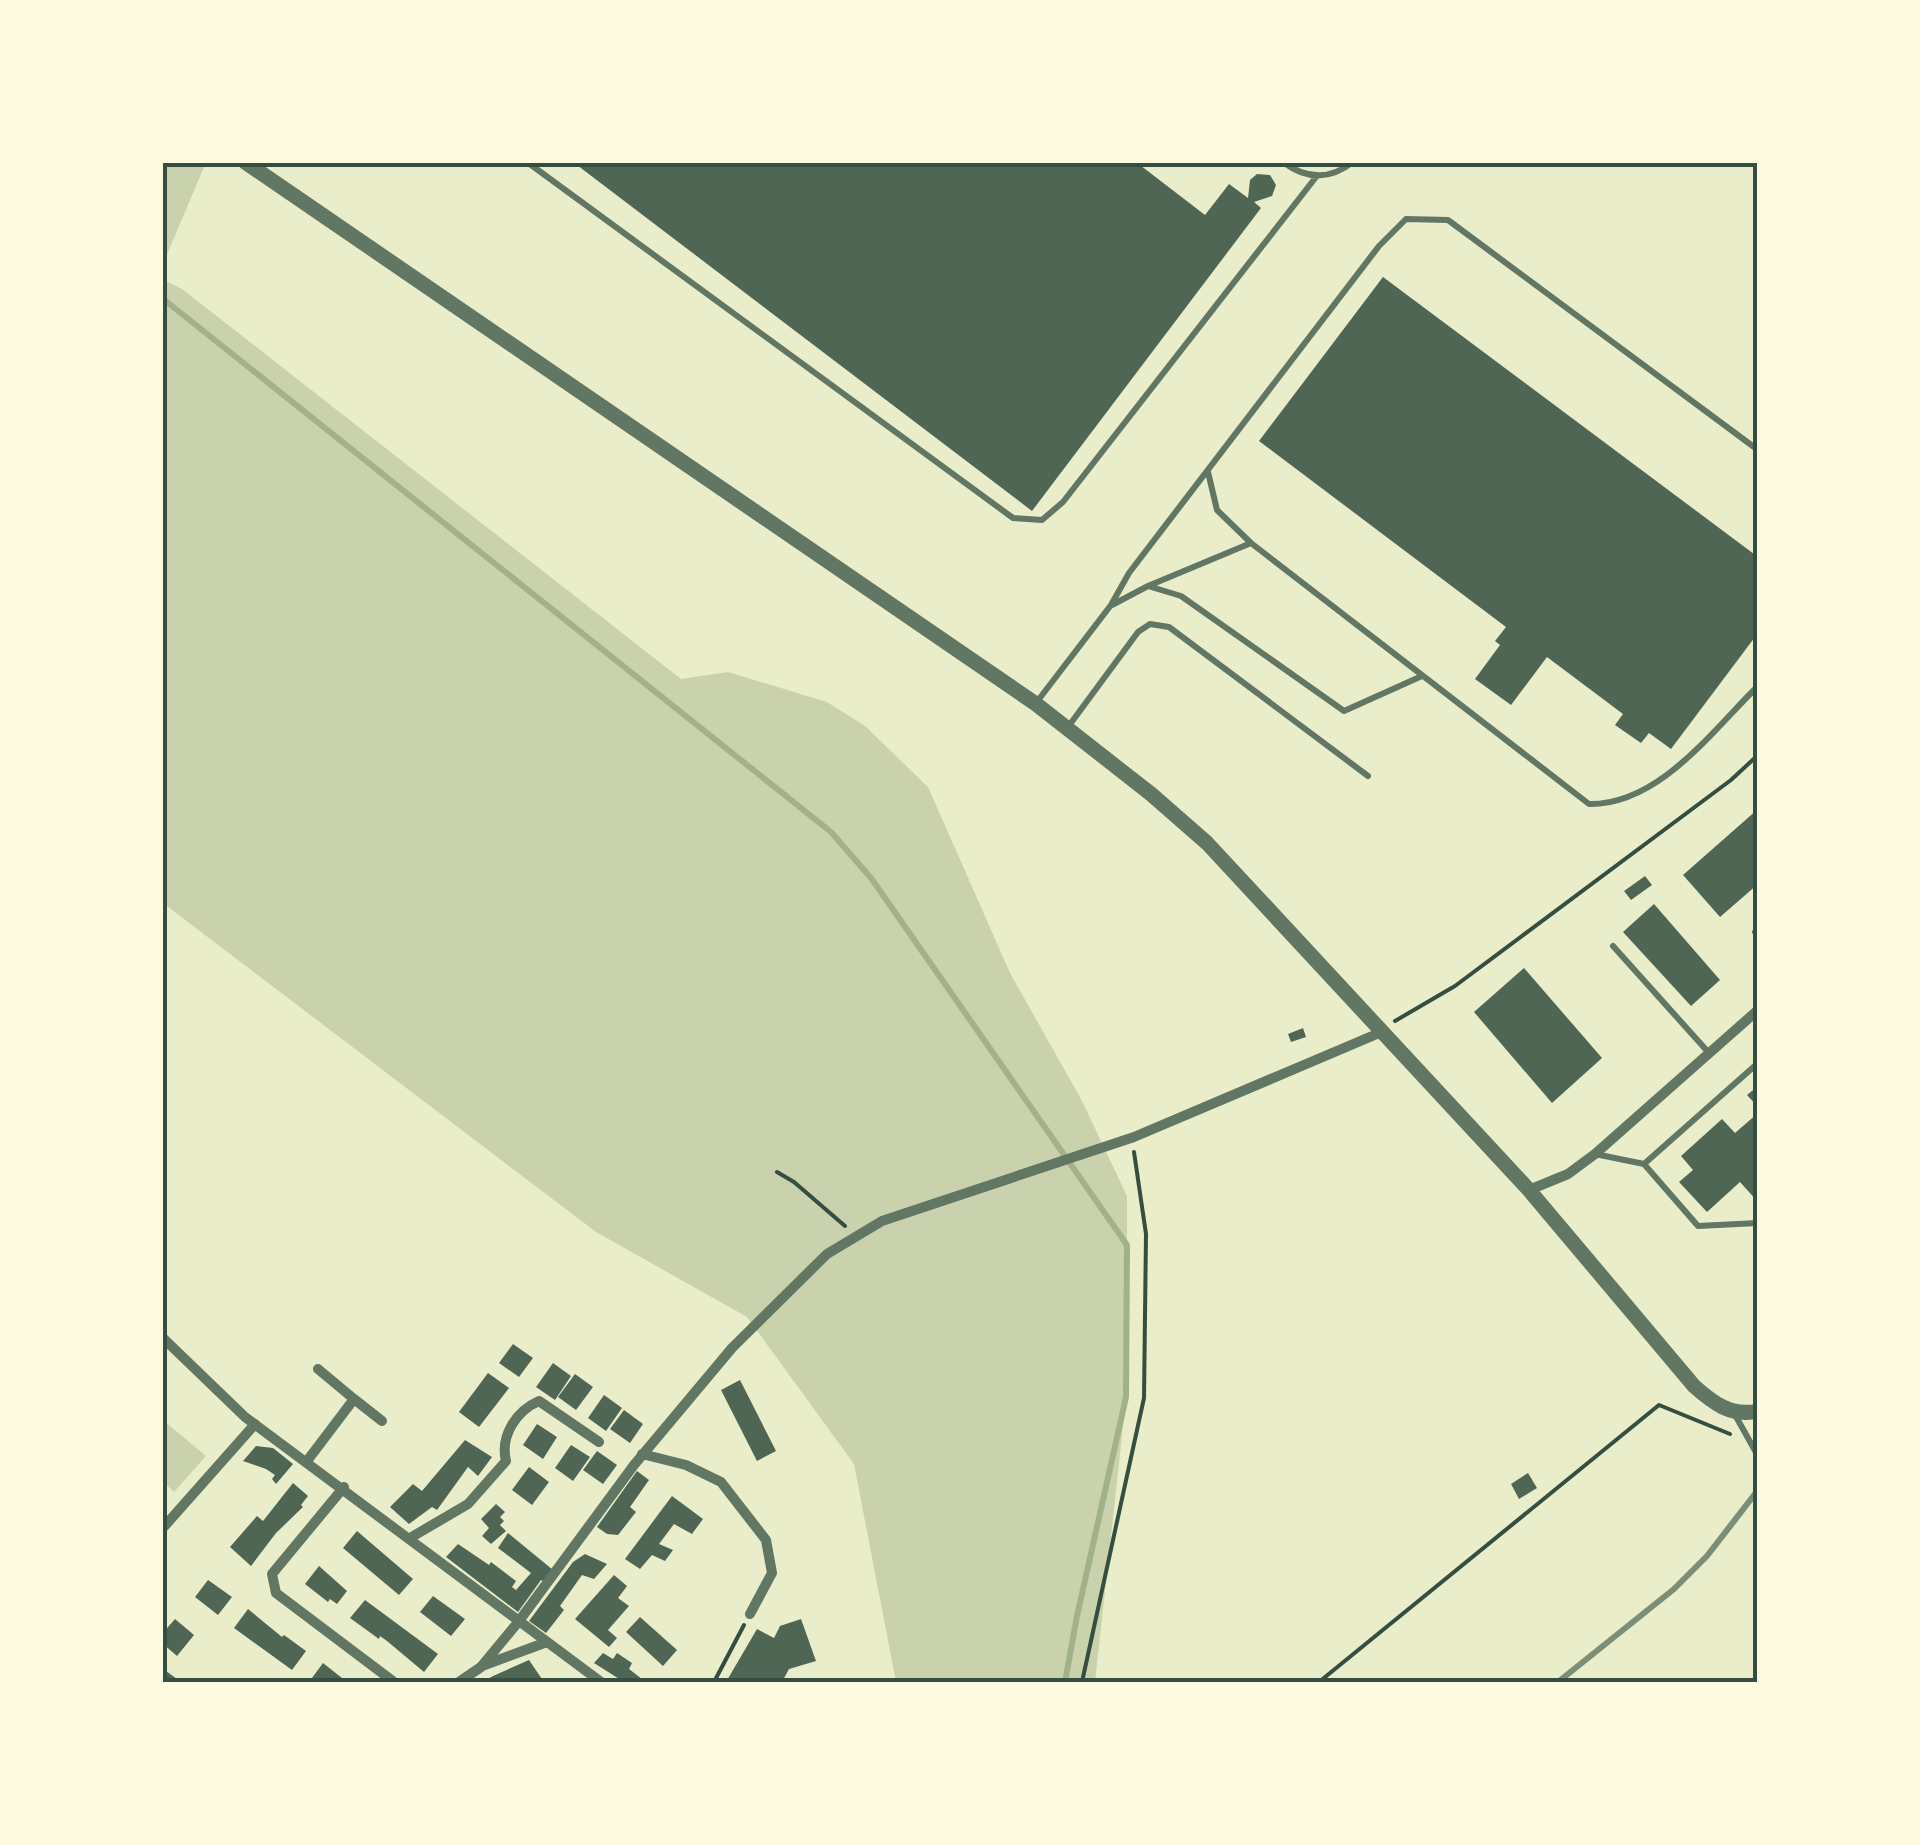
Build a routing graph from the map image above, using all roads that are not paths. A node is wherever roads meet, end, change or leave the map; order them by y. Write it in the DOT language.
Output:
graph roads {
  1 [pos="245,162"];
  2 [pos="528,162"];
  3 [pos="1283,162"];
  4 [pos="1353,162"];
  5 [pos="1316,178"];
  6 [pos="1758,450"];
  7 [pos="1208,471"];
  8 [pos="1251,543"];
  9 [pos="1148,586"];
  10 [pos="1111,605"];
  11 [pos="1422,676"];
  12 [pos="1758,686"];
  13 [pos="1036,704"];
  14 [pos="1067,728"];
  15 [pos="1368,776"];
  16 [pos="1613,946"];
  17 [pos="1758,1010"];
  18 [pos="1384,1031"];
  19 [pos="1709,1053"];
  20 [pos="1758,1063"];
  21 [pos="1595,1154"];
  22 [pos="1644,1164"];
  23 [pos="1529,1190"];
  24 [pos="1758,1223"];
  25 [pos="162,1337"];
  26 [pos="318,1369"];
  27 [pos="354,1399"];
  28 [pos="1758,1411"];
  29 [pos="1733,1412"];
  30 [pos="382,1422"];
  31 [pos="255,1424"];
  32 [pos="599,1442"];
  33 [pos="642,1454"];
  34 [pos="1758,1456"];
  35 [pos="307,1461"];
  36 [pos="344,1488"];
  37 [pos="162,1529"];
  38 [pos="410,1538"];
  39 [pos="750,1614"];
  40 [pos="518,1622"];
  41 [pos="547,1642"];
  42 [pos="481,1667"];
  43 [pos="394,1682"];
  44 [pos="459,1682"];
  45 [pos="601,1682"];
  1 -- 13 [label="street"];
  2 -- 5 [label="lane"];
  3 -- 5 [label="lane"];
  4 -- 5 [label="lane"];
  6 -- 7 [label="lane"];
  7 -- 8 [label="lane"];
  7 -- 10 [label="lane"];
  8 -- 9 [label="lane"];
  8 -- 11 [label="lane"];
  9 -- 10 [label="lane"];
  9 -- 11 [label="lane"];
  10 -- 13 [label="lane"];
  11 -- 12 [label="lane"];
  13 -- 14 [label="street"];
  14 -- 15 [label="lane"];
  14 -- 18 [label="street"];
  16 -- 19 [label="lane"];
  17 -- 19 [label="street"];
  18 -- 23 [label="street"];
  18 -- 33 [label="street"];
  19 -- 21 [label="street"];
  20 -- 22 [label="lane"];
  21 -- 22 [label="lane"];
  21 -- 23 [label="street"];
  22 -- 24 [label="lane"];
  23 -- 29 [label="street"];
  25 -- 31 [label="street"];
  26 -- 27 [label="street"];
  27 -- 30 [label="street"];
  27 -- 35 [label="street"];
  28 -- 29 [label="street"];
  29 -- 34 [label="lane"];
  31 -- 35 [label="street"];
  31 -- 37 [label="street"];
  32 -- 38 [label="street"];
  33 -- 39 [label="street"];
  33 -- 40 [label="street"];
  35 -- 36 [label="street"];
  36 -- 38 [label="street"];
  36 -- 43 [label="street"];
  38 -- 40 [label="street"];
  40 -- 41 [label="street"];
  40 -- 42 [label="street"];
  41 -- 42 [label="street"];
  41 -- 45 [label="street"];
  42 -- 44 [label="street"];
}
